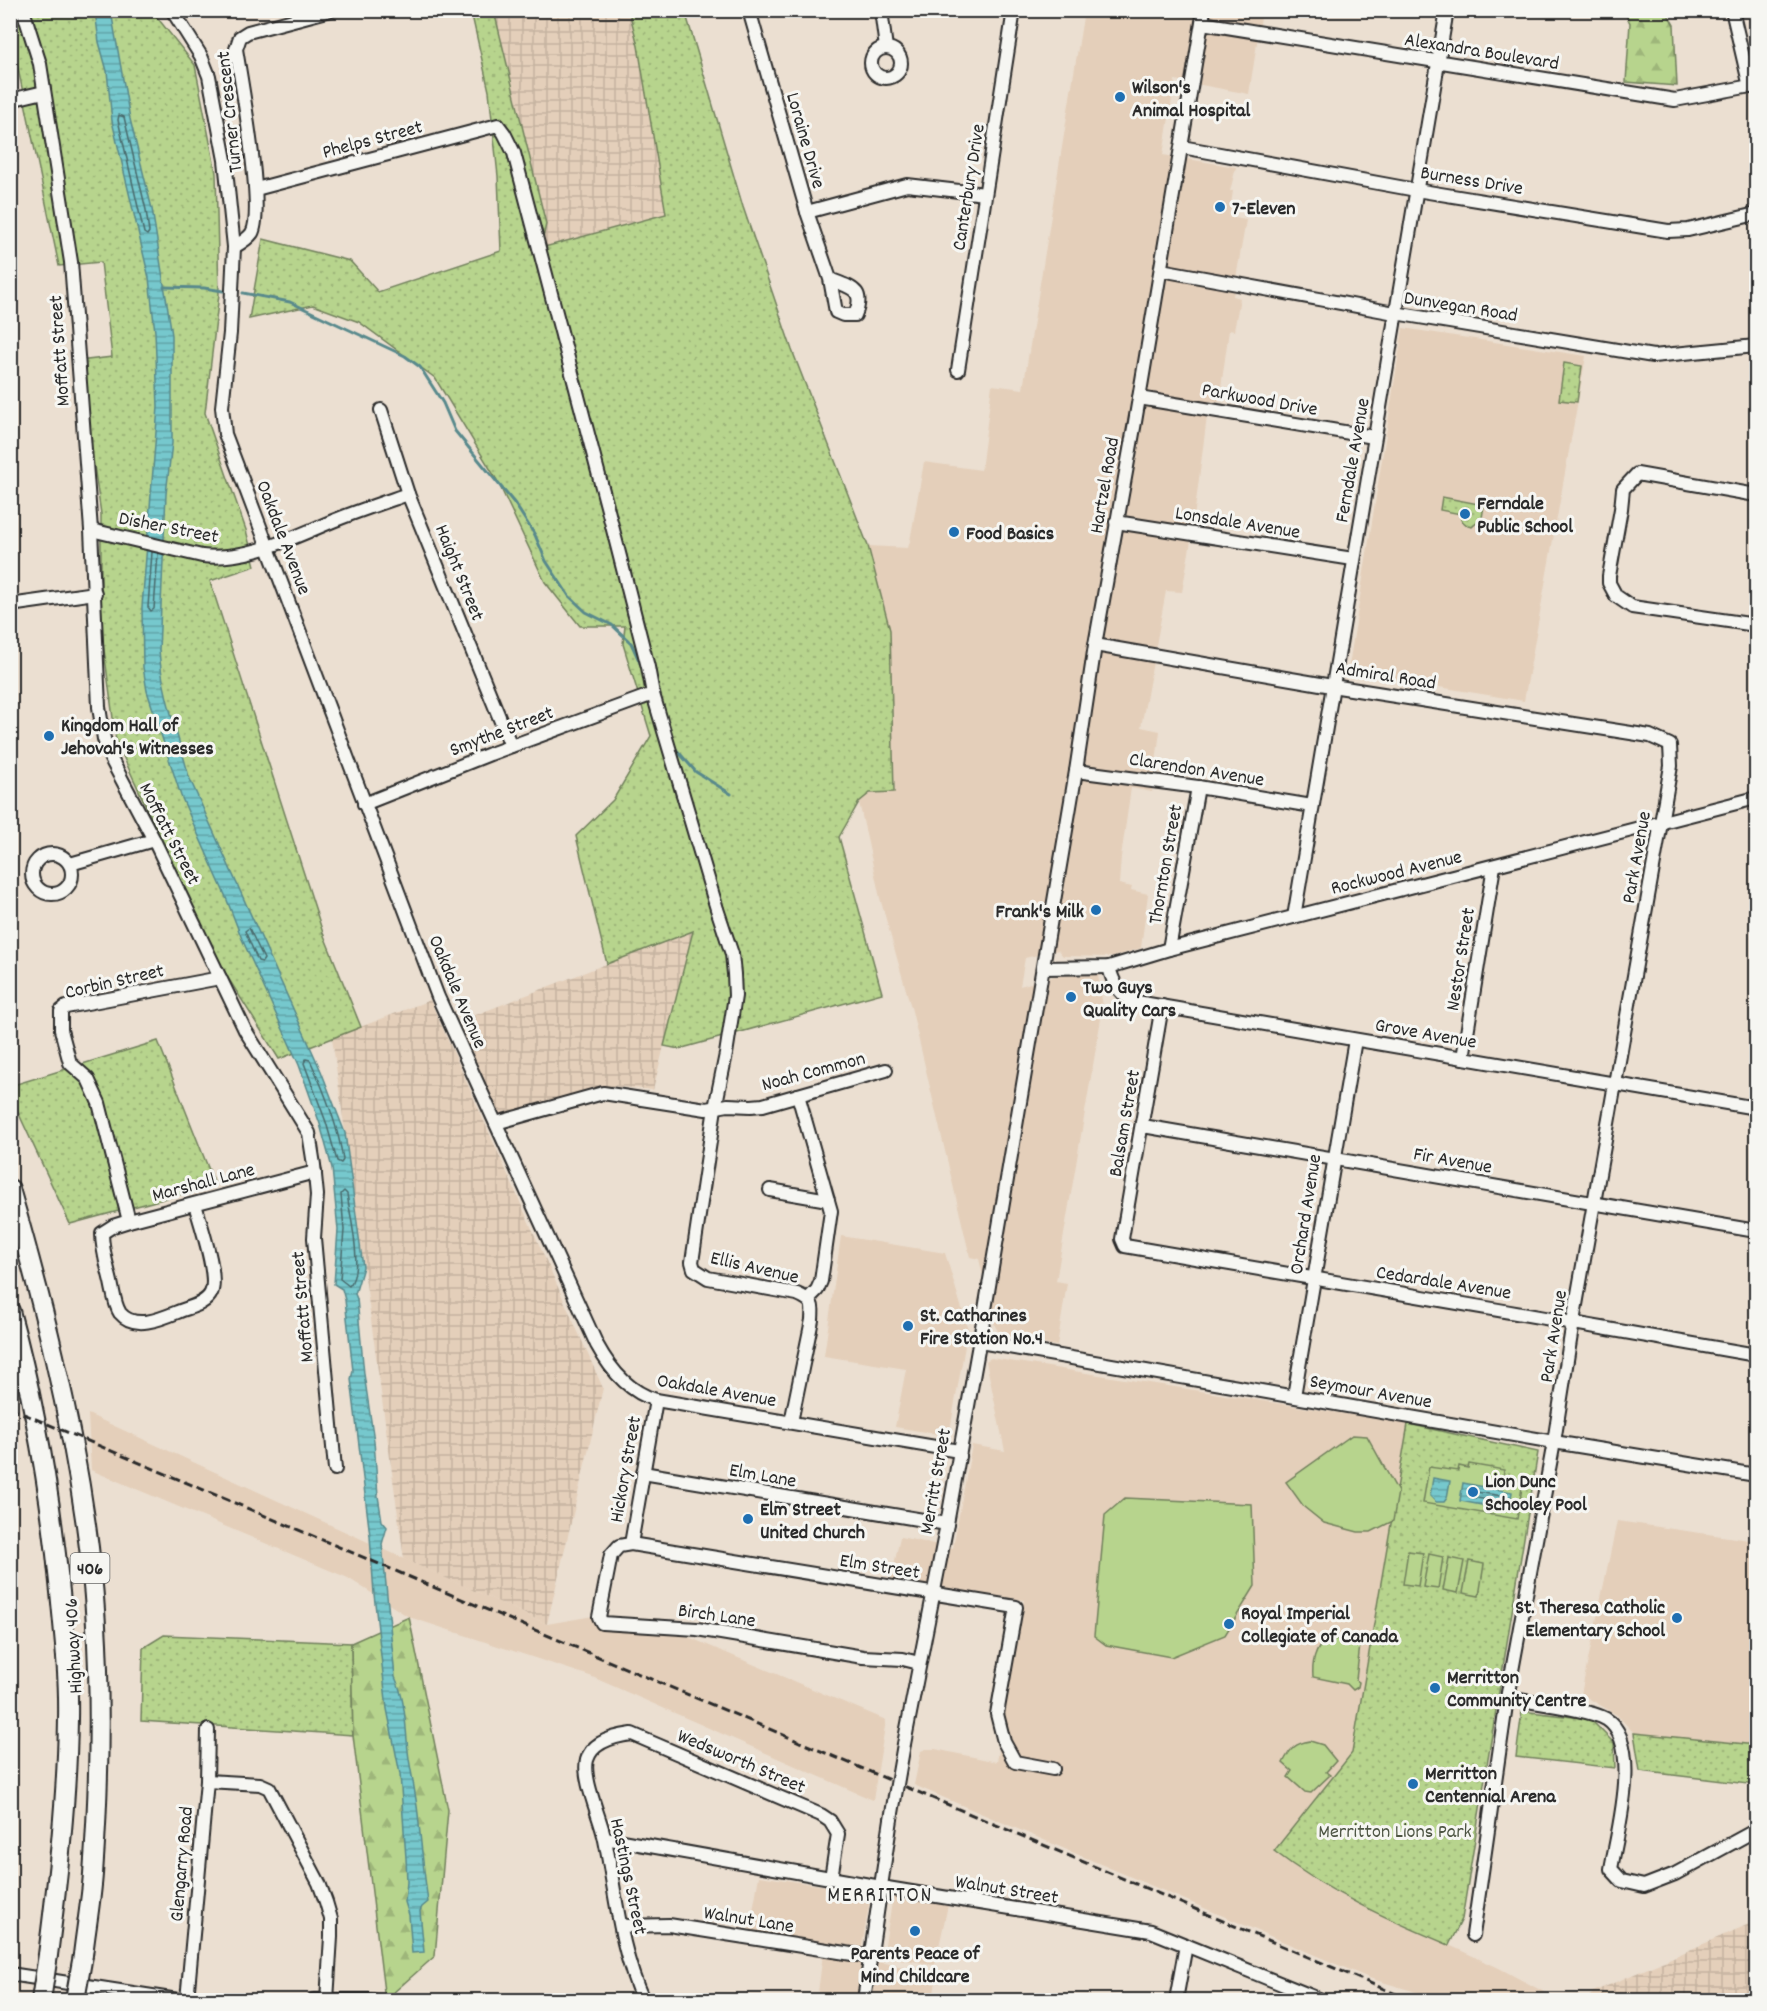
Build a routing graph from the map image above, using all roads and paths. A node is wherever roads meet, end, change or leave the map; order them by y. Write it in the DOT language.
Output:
graph roads {
  1 [pos="23,10"];
  2 [pos="172,10"];
  3 [pos="749,10"];
  4 [pos="881,10"];
  5 [pos="1014,10"];
  6 [pos="1204,10"];
  7 [pos="1447,10"];
  8 [pos="1732,10"];
  9 [pos="323,11"];
  10 [pos="1202,23"];
  11 [pos="886,48"];
  12 [pos="1438,63"];
  13 [pos="1753,86"];
  14 [pos="44,92"];
  15 [pos="10,100"];
  16 [pos="1182,147"];
  17 [pos="256,189"];
  18 [pos="1416,190"];
  19 [pos="985,195"];
  20 [pos="807,212"];
  21 [pos="1756,214"];
  22 [pos="234,247"];
  23 [pos="1161,270"];
  24 [pos="830,279"];
  25 [pos="1395,313"];
  26 [pos="1756,346"];
  27 [pos="958,370"];
  28 [pos="1139,398"];
  29 [pos="381,410"];
  30 [pos="1374,437"];
  31 [pos="408,494"];
  32 [pos="1756,495"];
  33 [pos="1116,522"];
  34 [pos="91,530"];
  35 [pos="269,547"];
  36 [pos="1353,559"];
  37 [pos="95,593"];
  38 [pos="10,604"];
  39 [pos="1756,625"];
  40 [pos="1095,645"];
  41 [pos="1332,686"];
  42 [pos="653,694"];
  43 [pos="1670,745"];
  44 [pos="511,746"];
  45 [pos="1076,771"];
  46 [pos="1198,787"];
  47 [pos="1756,798"];
  48 [pos="364,804"];
  49 [pos="1312,806"];
  50 [pos="1661,822"];
  51 [pos="154,840"];
  52 [pos="70,864"];
  53 [pos="1494,866"];
  54 [pos="1294,917"];
  55 [pos="1169,949"];
  56 [pos="1109,967"];
  57 [pos="1043,968"];
  58 [pos="220,978"];
  59 [pos="1162,1006"];
  60 [pos="1355,1040"];
  61 [pos="1463,1058"];
  62 [pos="886,1070"];
  63 [pos="1616,1086"];
  64 [pos="798,1095"];
  65 [pos="715,1108"];
  66 [pos="1756,1108"];
  67 [pos="496,1124"];
  68 [pos="1143,1126"];
  69 [pos="1333,1158"];
  70 [pos="315,1172"];
  71 [pos="10,1189"];
  72 [pos="770,1190"];
  73 [pos="828,1200"];
  74 [pos="1595,1203"];
  75 [pos="195,1204"];
  76 [pos="129,1221"];
  77 [pos="1756,1231"];
  78 [pos="1125,1246"];
  79 [pos="1313,1279"];
  80 [pos="808,1299"];
  81 [pos="10,1311"];
  82 [pos="1574,1322"];
  83 [pos="980,1342"];
  84 [pos="1756,1355"];
  85 [pos="1294,1395"];
  86 [pos="656,1400"];
  87 [pos="791,1422"];
  88 [pos="1554,1442"];
  89 [pos="959,1450"];
  90 [pos="334,1469"];
  91 [pos="644,1473"];
  92 [pos="1756,1475"];
  93 [pos="947,1524"];
  94 [pos="631,1544"];
  95 [pos="932,1594"];
  96 [pos="919,1663"];
  97 [pos="1507,1698"];
  98 [pos="208,1730"];
  99 [pos="587,1758"];
  100 [pos="1053,1769"];
  101 [pos="207,1781"];
  102 [pos="1756,1830"];
  103 [pos="605,1838"];
  104 [pos="831,1878"];
  105 [pos="881,1887"];
  106 [pos="621,1926"];
  107 [pos="1473,1935"];
  108 [pos="1186,1945"];
  109 [pos="871,1957"];
  110 [pos="10,1974"];
  111 [pos="41,2000"];
  112 [pos="327,2000"];
  113 [pos="372,2000"];
  114 [pos="75,2001"];
  115 [pos="178,2001"];
  116 [pos="187,2001"];
  117 [pos="314,2001"];
  118 [pos="643,2001"];
  119 [pos="864,2001"];
  120 [pos="1176,2001"];
  121 [pos="1321,2001"];
  1 -- 14 [label="street, Moffatt Street"];
  2 -- 22 [label="street"];
  3 -- 20 [label="street, Loraine Drive"];
  4 -- 11 [label="street"];
  5 -- 19 [label="street, Canterbury Drive"];
  6 -- 10 [label="street, Hartzel Road"];
  7 -- 12 [label="street, Ferndale Avenue"];
  8 -- 13 [label="street"];
  9 -- 17 [label="street, Turner Crescent"];
  10 -- 12 [label="street, Alexandra Boulevard"];
  10 -- 16 [label="street, Hartzel Road"];
  12 -- 13 [label="street, Alexandra Boulevard"];
  12 -- 18 [label="street, Ferndale Avenue"];
  14 -- 15 [label="street"];
  14 -- 34 [label="street, Moffatt Street"];
  16 -- 18 [label="street, Burness Drive"];
  16 -- 23 [label="street, Hartzel Road"];
  17 -- 22 [label="street, Turner Crescent"];
  17 -- 42 [label="street, Phelps Street"];
  18 -- 21 [label="street, Burness Drive"];
  18 -- 25 [label="street, Ferndale Avenue"];
  19 -- 20 [label="street"];
  19 -- 27 [label="street, Canterbury Drive"];
  20 -- 24 [label="street, Loraine Drive"];
  22 -- 35 [label="street, Oakdale Avenue"];
  23 -- 25 [label="street, Dunvegan Road"];
  23 -- 28 [label="street, Hartzel Road"];
  25 -- 26 [label="street, Dunvegan Road"];
  25 -- 30 [label="street, Ferndale Avenue"];
  28 -- 30 [label="street, Parkwood Drive"];
  28 -- 33 [label="street, Hartzel Road"];
  29 -- 31 [label="street, Haight Street"];
  30 -- 36 [label="street, Ferndale Avenue"];
  31 -- 35 [label="street, Disher Street"];
  31 -- 44 [label="street, Haight Street"];
  32 -- 39 [label="street"];
  33 -- 36 [label="street, Lonsdale Avenue"];
  33 -- 40 [label="street, Hartzel Road"];
  34 -- 35 [label="street, Disher Street"];
  34 -- 37 [label="street, Moffatt Street"];
  35 -- 48 [label="street, Oakdale Avenue"];
  36 -- 41 [label="street, Ferndale Avenue"];
  37 -- 38 [label="street"];
  37 -- 51 [label="street, Moffatt Street"];
  40 -- 41 [label="street, Admiral Road"];
  40 -- 45 [label="street, Hartzel Road"];
  41 -- 43 [label="street, Admiral Road"];
  41 -- 49 [label="street, Ferndale Avenue"];
  42 -- 44 [label="street, Smythe Street"];
  42 -- 65 [label="street"];
  43 -- 50 [label="street, Park Avenue"];
  44 -- 48 [label="street, Smythe Street"];
  45 -- 46 [label="street, Clarendon Avenue"];
  45 -- 57 [label="street, Hartzel Road"];
  46 -- 49 [label="street, Clarendon Avenue"];
  46 -- 55 [label="street, Thornton Street"];
  47 -- 50 [label="street, Rockwood Avenue"];
  48 -- 67 [label="street, Oakdale Avenue"];
  49 -- 54 [label="street, Ferndale Avenue"];
  50 -- 53 [label="street, Rockwood Avenue"];
  50 -- 63 [label="street, Park Avenue"];
  51 -- 52 [label="street"];
  51 -- 58 [label="street, Moffatt Street"];
  53 -- 54 [label="street, Rockwood Avenue"];
  53 -- 61 [label="street, Nestor Street"];
  54 -- 55 [label="street, Rockwood Avenue"];
  55 -- 56 [label="street, Rockwood Avenue"];
  56 -- 57 [label="street, Rockwood Avenue"];
  56 -- 59 [label="street, Grove Avenue"];
  57 -- 83 [label="street, Merritt Street"];
  58 -- 70 [label="street, Moffatt Street"];
  58 -- 76 [label="street, Corbin Street"];
  59 -- 60 [label="street, Grove Avenue"];
  59 -- 68 [label="street, Balsam Street"];
  60 -- 61 [label="street, Grove Avenue"];
  60 -- 69 [label="street, Orchard Avenue"];
  61 -- 63 [label="street, Grove Avenue"];
  62 -- 64 [label="street, Noah Common"];
  63 -- 66 [label="street, Grove Avenue"];
  63 -- 74 [label="street, Park Avenue"];
  64 -- 65 [label="street, Noah Common"];
  64 -- 73 [label="street"];
  65 -- 67 [label="street, Noah Common"];
  65 -- 80 [label="street, Ellis Avenue"];
  67 -- 86 [label="street, Oakdale Avenue"];
  68 -- 69 [label="street, Fir Avenue"];
  68 -- 78 [label="street, Balsam Street"];
  69 -- 74 [label="street, Fir Avenue"];
  69 -- 79 [label="street, Orchard Avenue"];
  70 -- 75 [label="street, Marshall Lane"];
  70 -- 90 [label="street, Moffatt Street"];
  71 -- 114 [label="highway, Highway 406 / 406, bridge"];
  72 -- 73 [label="street"];
  73 -- 80 [label="street"];
  74 -- 77 [label="street, Fir Avenue"];
  74 -- 82 [label="street, Park Avenue"];
  75 -- 76 [label="street, Marshall Lane"];
  75 -- 76 [label="street, Marshall Lane"];
  78 -- 79 [label="street, Cedardale Avenue"];
  79 -- 82 [label="street, Cedardale Avenue"];
  79 -- 85 [label="street, Orchard Avenue"];
  80 -- 87 [label="street, Ellis Avenue"];
  81 -- 111 [label="highway, Highway 406 / 406, bridge"];
  82 -- 84 [label="street, Cedardale Avenue"];
  82 -- 88 [label="street, Park Avenue"];
  83 -- 85 [label="street, Seymour Avenue"];
  83 -- 89 [label="street, Merritt Street"];
  85 -- 88 [label="street, Seymour Avenue"];
  86 -- 87 [label="street, Oakdale Avenue"];
  86 -- 91 [label="street, Hickory Street"];
  87 -- 89 [label="street, Oakdale Avenue"];
  88 -- 92 [label="street, Seymour Avenue"];
  88 -- 97 [label="street, Park Avenue"];
  89 -- 93 [label="street, Merritt Street"];
  91 -- 93 [label="street, Elm Lane"];
  91 -- 94 [label="street, Hickory Street"];
  93 -- 95 [label="street, Merritt Street"];
  94 -- 95 [label="street, Elm Street"];
  94 -- 96 [label="street, Birch Lane"];
  95 -- 96 [label="street, Merritt Street"];
  95 -- 100 [label="street, Elm Street"];
  96 -- 105 [label="street, Merritt Street, bridge"];
  97 -- 102 [label="street"];
  97 -- 107 [label="street, Park Avenue"];
  98 -- 101 [label="street, Glengarry Road"];
  99 -- 103 [label="street, Hastings Street"];
  99 -- 104 [label="street, Wedsworth Street"];
  101 -- 112 [label="street"];
  101 -- 116 [label="street, Glengarry Road"];
  103 -- 104 [label="street, Walnut Street"];
  103 -- 106 [label="street, Hastings Street"];
  104 -- 105 [label="street, Walnut Street"];
  105 -- 108 [label="street, Walnut Street"];
  105 -- 109 [label="street, Merritt Street"];
  106 -- 109 [label="street, Walnut Lane"];
  106 -- 118 [label="street, Hastings Street"];
  108 -- 120 [label="street"];
  108 -- 121 [label="street, Walnut Street"];
  109 -- 119 [label="street, Merritt Street"];
  110 -- 115 [label="street"];
  112 -- 113 [label="street"];
  112 -- 117 [label="street"];
}
